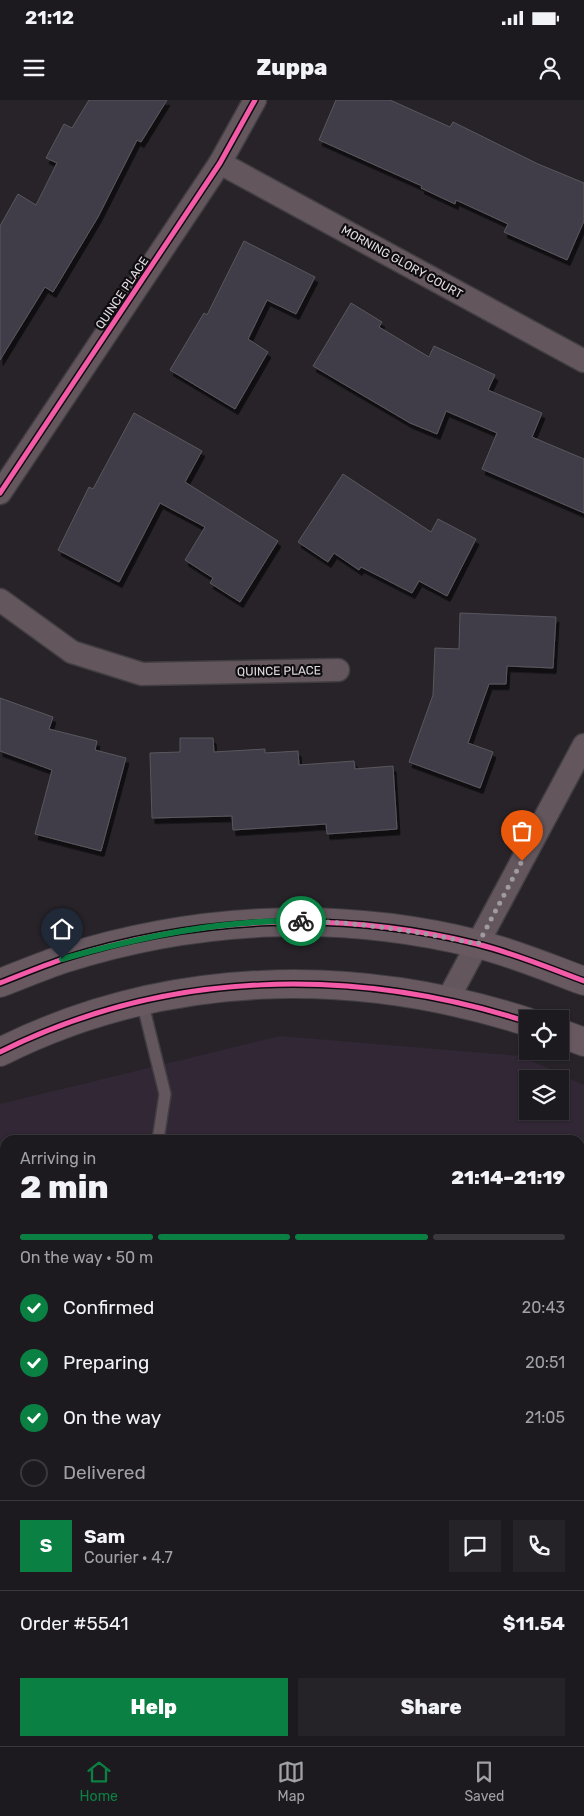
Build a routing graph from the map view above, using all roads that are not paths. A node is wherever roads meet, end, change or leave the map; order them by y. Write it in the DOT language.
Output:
graph roads {
  1 [pos="255,100"];
  2 [pos="220,163"];
  3 [pos="584,361"];
  4 [pos="0,493"];
  5 [pos="0,600"];
  6 [pos="338,670"];
  7 [pos="584,745"];
  8 [pos="478,944"];
  9 [pos="584,981"];
  10 [pos="0,983"];
  11 [pos="142,1001"];
  12 [pos="447,1001"];
  13 [pos="519,1020"];
  14 [pos="569,1036"];
  15 [pos="584,1042"];
  16 [pos="0,1052"];
  17 [pos="159,1135"];
  1 -- 2 [label="street, QUINCE PLACE"];
  2 -- 3 [label="street, MORNING GLORY COURT"];
  2 -- 4 [label="street, QUINCE PLACE"];
  5 -- 6 [label="street, QUINCE PLACE"];
  7 -- 8 [label="street"];
  8 -- 9 [label="main road"];
  8 -- 10 [label="main road"];
  8 -- 12 [label="street"];
  11 -- 12 [label="main road"];
  11 -- 16 [label="main road"];
  11 -- 17 [label="lane"];
  12 -- 13 [label="main road"];
  14 -- 15 [label="main road"];
}
